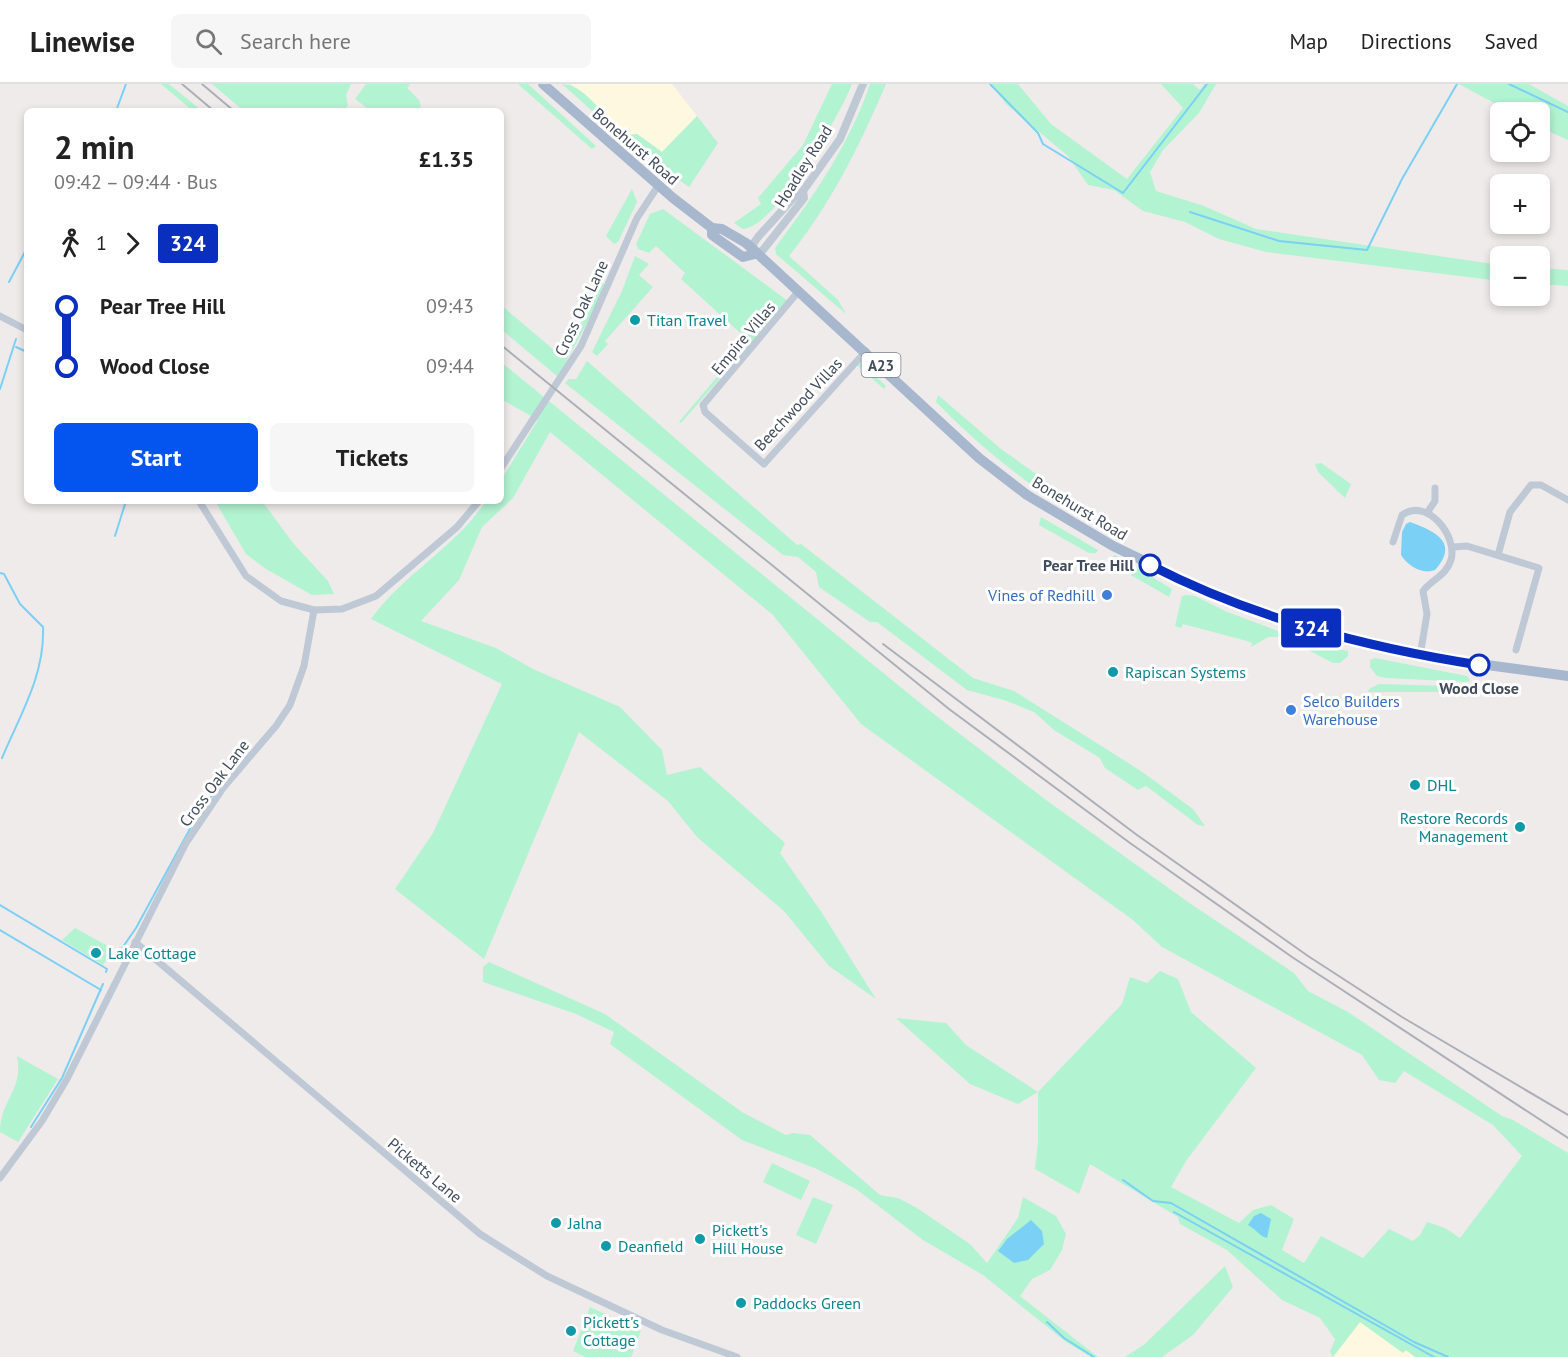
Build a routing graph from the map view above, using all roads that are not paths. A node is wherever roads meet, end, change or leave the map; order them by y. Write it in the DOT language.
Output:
graph roads {
  1 [pos="543,84"];
  2 [pos="862,84"];
  3 [pos="658,186"];
  4 [pos="755,254"];
  5 [pos="798,292"];
  6 [pos="0,316"];
  7 [pos="24,328"];
  8 [pos="866,351"];
  9 [pos="708,400"];
  10 [pos="504,463"];
  11 [pos="1435,488"];
  12 [pos="1568,500"];
  13 [pos="201,504"];
  14 [pos="476,504"];
  15 [pos="1427,513"];
  16 [pos="1393,542"];
  17 [pos="1453,547"];
  18 [pos="1498,555"];
  19 [pos="314,610"];
  20 [pos="1516,650"];
  21 [pos="1420,656"];
  22 [pos="1568,676"];
  23 [pos="135,942"];
  24 [pos="0,1178"];
  25 [pos="737,1357"];
  1 -- 3 [label="main road, Bonehurst Road / A23"];
  2 -- 4 [label="street, Hoadley Road"];
  3 -- 4 [label="main road, Bonehurst Road / A23"];
  3 -- 10 [label="street, Cross Oak Lane"];
  4 -- 5 [label="main road, Bonehurst Road / A23"];
  5 -- 8 [label="main road, Bonehurst Road / A23"];
  5 -- 9 [label="street, Empire Villas"];
  6 -- 7 [label="street"];
  8 -- 9 [label="street, Beechwood Villas"];
  8 -- 21 [label="main road, Bonehurst Road / A23"];
  11 -- 15 [label="street"];
  12 -- 18 [label="street"];
  13 -- 19 [label="street"];
  14 -- 19 [label="street"];
  15 -- 16 [label="street"];
  15 -- 17 [label="street"];
  17 -- 18 [label="street"];
  17 -- 21 [label="street"];
  18 -- 20 [label="street"];
  19 -- 23 [label="street, Cross Oak Lane"];
  21 -- 22 [label="main road, Bonehurst Road / A23"];
  23 -- 24 [label="street, Cross Oak Lane"];
  23 -- 25 [label="street, Picketts Lane"];
}
